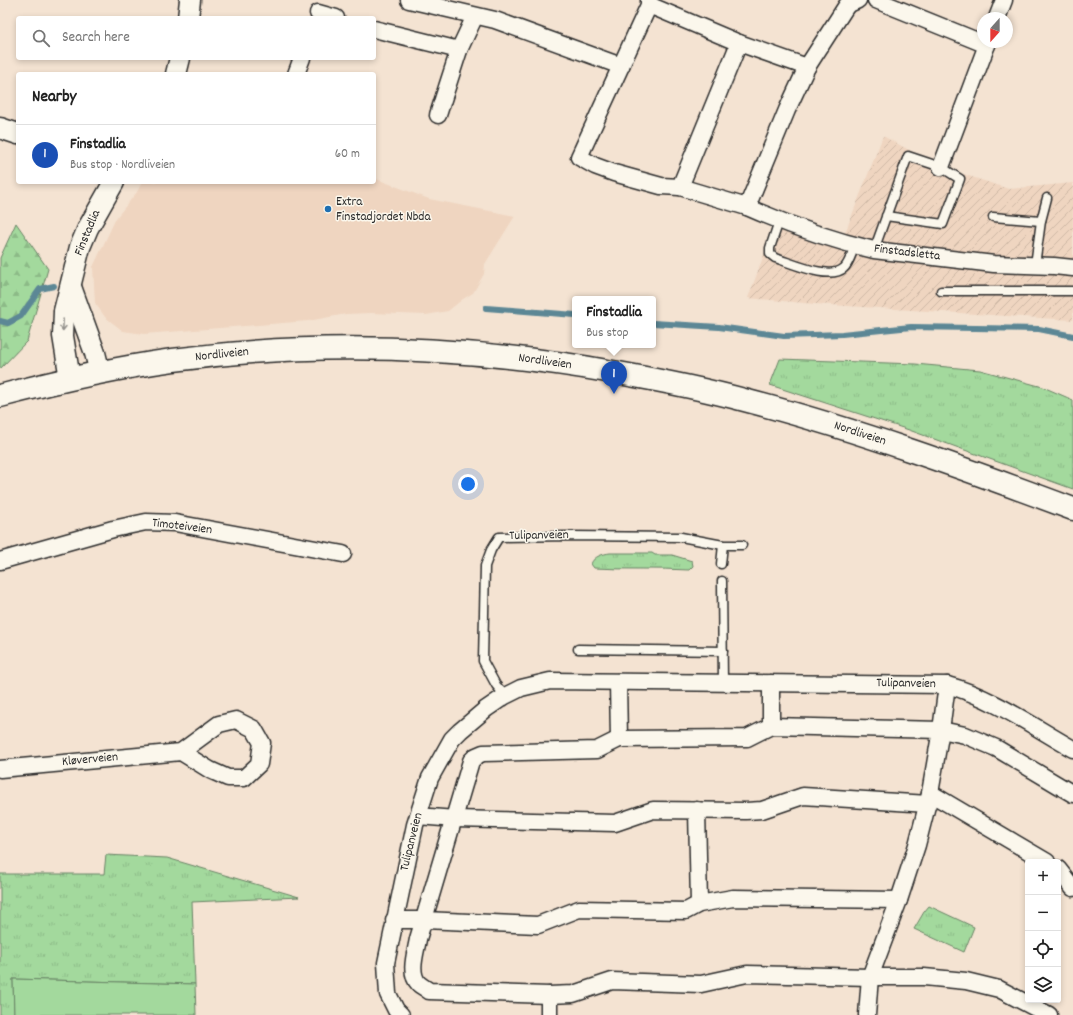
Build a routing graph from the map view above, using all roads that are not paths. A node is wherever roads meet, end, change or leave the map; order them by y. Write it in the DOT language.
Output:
graph roads {
  1 [pos="190,0"];
  2 [pos="409,0"];
  3 [pos="858,0"];
  4 [pos="876,0"];
  5 [pos="1004,0"];
  6 [pos="649,2"];
  7 [pos="318,10"];
  8 [pos="999,12"];
  9 [pos="188,16"];
  10 [pos="332,16"];
  11 [pos="475,16"];
  12 [pos="376,29"];
  13 [pos="977,40"];
  14 [pos="739,43"];
  15 [pos="986,48"];
  16 [pos="459,50"];
  17 [pos="180,60"];
  18 [pos="301,60"];
  19 [pos="621,66"];
  20 [pos="807,67"];
  21 [pos="176,72"];
  22 [pos="297,72"];
  23 [pos="438,115"];
  24 [pos="0,128"];
  25 [pos="16,133"];
  26 [pos="941,167"];
  27 [pos="113,184"];
  28 [pos="680,187"];
  29 [pos="1047,198"];
  30 [pos="747,207"];
  31 [pos="886,216"];
  32 [pos="993,217"];
  33 [pos="779,221"];
  34 [pos="1041,221"];
  35 [pos="855,246"];
  36 [pos="874,250"];
  37 [pos="1035,265"];
  38 [pos="1073,268"];
  39 [pos="70,287"];
  40 [pos="942,291"];
  41 [pos="1073,291"];
  42 [pos="100,373"];
  43 [pos="70,379"];
  44 [pos="0,396"];
  45 [pos="1073,510"];
  46 [pos="723,545"];
  47 [pos="742,545"];
  48 [pos="343,554"];
  49 [pos="0,561"];
  50 [pos="721,564"];
  51 [pos="722,580"];
  52 [pos="578,649"];
  53 [pos="723,651"];
  54 [pos="618,682"];
  55 [pos="723,683"];
  56 [pos="771,683"];
  57 [pos="946,685"];
  58 [pos="505,696"];
  59 [pos="771,726"];
  60 [pos="941,730"];
  61 [pos="619,739"];
  62 [pos="1073,749"];
  63 [pos="181,752"];
  64 [pos="0,769"];
  65 [pos="1073,794"];
  66 [pos="929,798"];
  67 [pos="697,810"];
  68 [pos="418,816"];
  69 [pos="455,819"];
  70 [pos="1041,859"];
  71 [pos="1061,873"];
  72 [pos="1073,888"];
  73 [pos="899,900"];
  74 [pos="699,904"];
  75 [pos="394,920"];
  76 [pos="424,920"];
  77 [pos="870,978"];
  78 [pos="548,995"];
  79 [pos="401,1015"];
  80 [pos="549,1015"];
  81 [pos="868,1015"];
  82 [pos="1049,1015"];
  1 -- 9 [label="street"];
  2 -- 11 [label="street"];
  3 -- 20 [label="street"];
  4 -- 13 [label="street"];
  5 -- 8 [label="street"];
  6 -- 14 [label="street"];
  6 -- 19 [label="street"];
  7 -- 10 [label="street"];
  11 -- 16 [label="street"];
  11 -- 19 [label="street"];
  12 -- 16 [label="street"];
  14 -- 20 [label="street"];
  14 -- 28 [label="street"];
  15 -- 26 [label="street"];
  16 -- 23 [label="street"];
  17 -- 21 [label="street"];
  18 -- 22 [label="street"];
  19 -- 28 [label="street, Finstadsletta"];
  20 -- 30 [label="street"];
  24 -- 25 [label="street"];
  26 -- 31 [label="lane"];
  26 -- 31 [label="lane"];
  27 -- 39 [label="street, Finstadlia"];
  28 -- 30 [label="street, Finstadsletta"];
  29 -- 34 [label="lane"];
  30 -- 33 [label="street, Finstadsletta"];
  31 -- 36 [label="lane"];
  32 -- 34 [label="lane"];
  33 -- 35 [label="street, Finstadsletta"];
  33 -- 35 [label="lane"];
  34 -- 37 [label="lane"];
  35 -- 36 [label="street, Finstadsletta"];
  36 -- 37 [label="street, Finstadsletta"];
  37 -- 38 [label="street, Finstadsletta"];
  39 -- 42 [label="street"];
  39 -- 43 [label="street, Finstadlia, one-way"];
  40 -- 41 [label="lane"];
  42 -- 43 [label="main road, Nordliveien"];
  42 -- 45 [label="main road, Nordliveien"];
  43 -- 44 [label="main road, Nordliveien"];
  46 -- 47 [label="lane, Tulipanveien"];
  46 -- 50 [label="lane"];
  46 -- 58 [label="lane, Tulipanveien"];
  48 -- 49 [label="street, Timoteiveien"];
  51 -- 53 [label="lane"];
  52 -- 53 [label="lane"];
  53 -- 55 [label="lane"];
  54 -- 55 [label="street, Tulipanveien"];
  54 -- 58 [label="street, Tulipanveien"];
  54 -- 61 [label="street"];
  55 -- 56 [label="street, Tulipanveien"];
  56 -- 57 [label="street, Tulipanveien"];
  56 -- 59 [label="street"];
  57 -- 60 [label="street"];
  57 -- 62 [label="street, Tulipanveien"];
  58 -- 68 [label="street, Tulipanveien"];
  59 -- 60 [label="street"];
  59 -- 61 [label="street"];
  60 -- 65 [label="street"];
  60 -- 66 [label="street"];
  61 -- 69 [label="street"];
  63 -- 63 [label="street"];
  63 -- 64 [label="street, Kløverveien"];
  66 -- 67 [label="street"];
  66 -- 70 [label="street"];
  66 -- 73 [label="street"];
  67 -- 69 [label="street"];
  67 -- 74 [label="street"];
  68 -- 69 [label="street"];
  68 -- 75 [label="street, Tulipanveien"];
  69 -- 76 [label="street"];
  71 -- 72 [label="street"];
  73 -- 74 [label="street"];
  73 -- 77 [label="street"];
  74 -- 76 [label="street"];
  75 -- 76 [label="street"];
  75 -- 79 [label="street, Tulipanveien"];
  76 -- 78 [label="street"];
  77 -- 78 [label="street"];
  77 -- 81 [label="street"];
  77 -- 82 [label="street"];
  78 -- 80 [label="street"];
}
